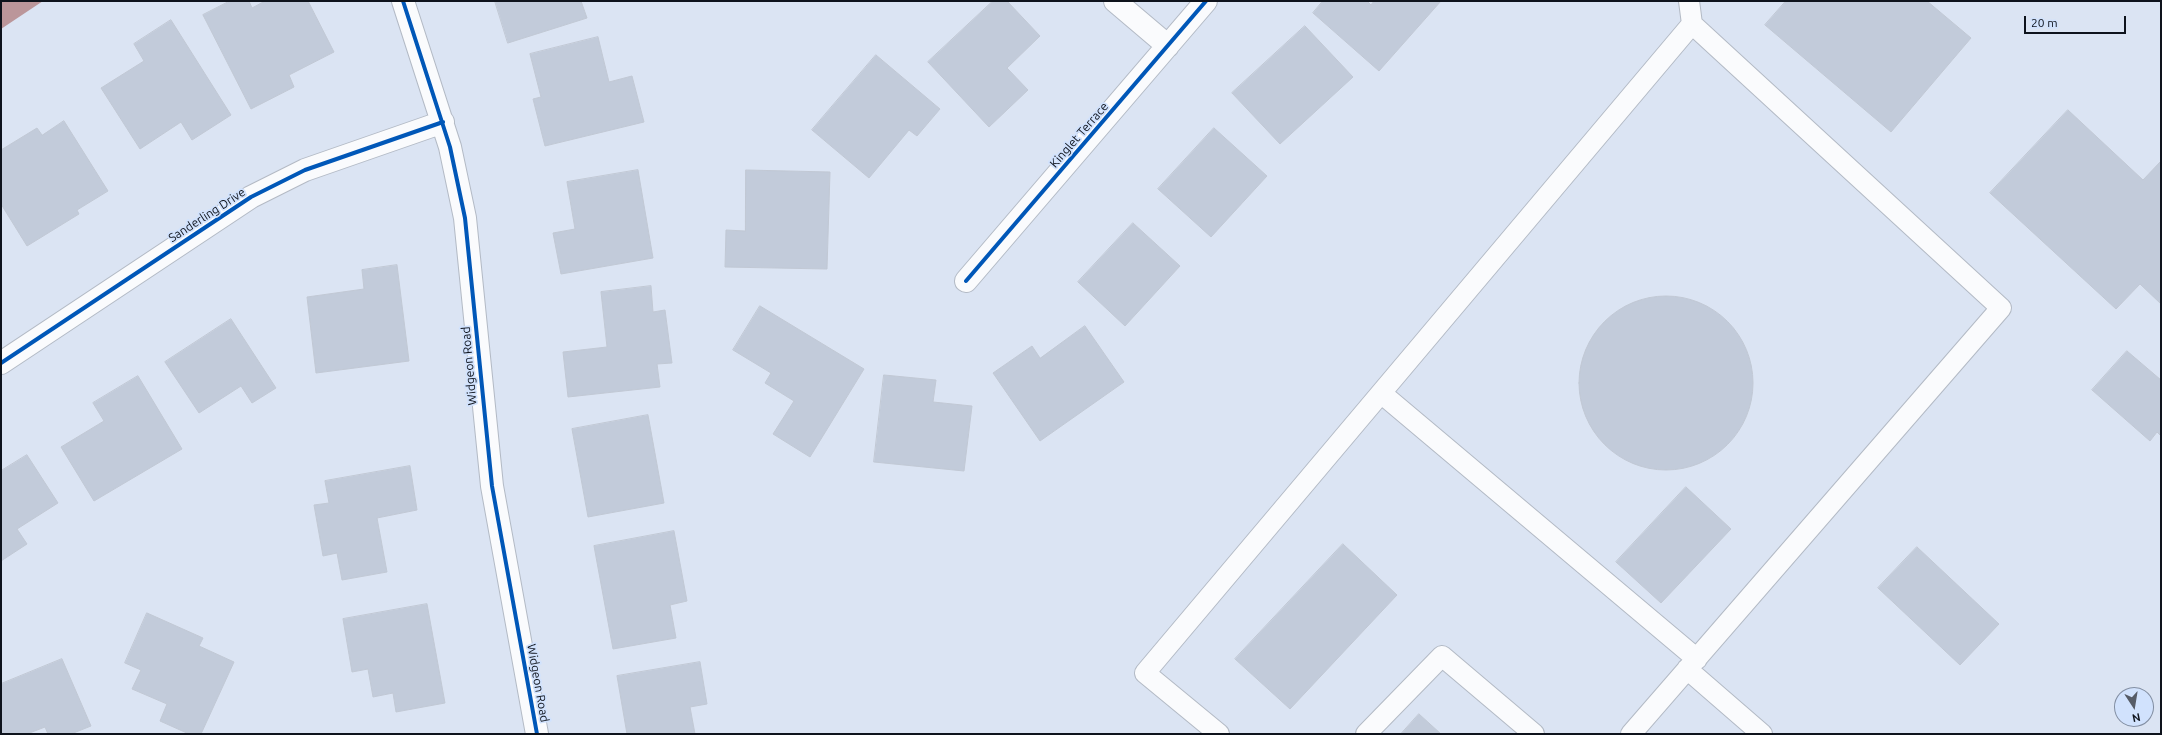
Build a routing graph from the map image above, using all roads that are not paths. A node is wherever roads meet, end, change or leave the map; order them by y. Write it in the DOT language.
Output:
graph roads {
  1 [pos="403,1"];
  2 [pos="1115,1"];
  3 [pos="1206,1"];
  4 [pos="1689,1"];
  5 [pos="1692,24"];
  6 [pos="1168,46"];
  7 [pos="443,122"];
  8 [pos="966,281"];
  9 [pos="1,364"];
  10 [pos="1382,393"];
  11 [pos="1692,664"];
  12 [pos="537,734"];
  13 [pos="1219,734"];
  14 [pos="1366,734"];
  15 [pos="1534,734"];
  16 [pos="1631,734"];
  17 [pos="1762,734"];
  1 -- 7 [label="street, Widgeon Road"];
  2 -- 6 [label="street"];
  3 -- 6 [label="street, Kinglet Terrace"];
  4 -- 5 [label="lane"];
  5 -- 10 [label="lane"];
  5 -- 11 [label="lane"];
  6 -- 8 [label="street, Kinglet Terrace"];
  7 -- 9 [label="street, Sanderling Drive"];
  7 -- 12 [label="street, Widgeon Road"];
  10 -- 11 [label="lane"];
  10 -- 13 [label="lane"];
  11 -- 16 [label="lane"];
  11 -- 17 [label="lane"];
  14 -- 15 [label="lane"];
}
